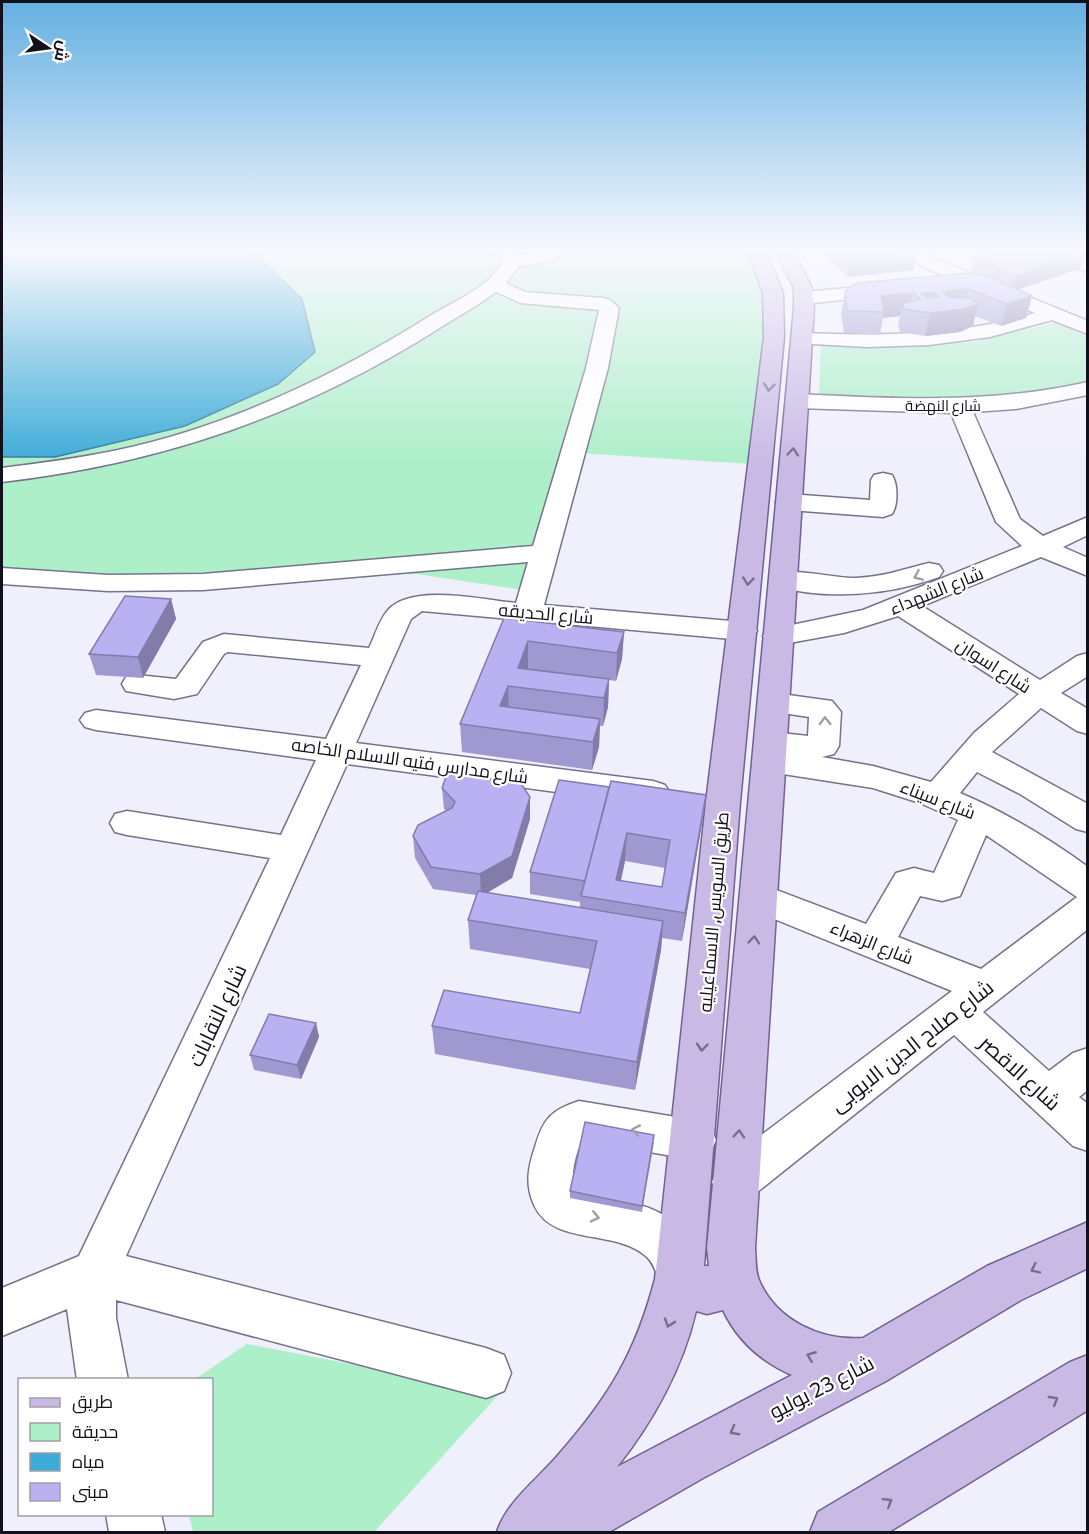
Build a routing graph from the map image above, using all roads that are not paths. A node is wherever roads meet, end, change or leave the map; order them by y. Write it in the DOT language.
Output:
graph roads {
  1 [pos="435,321"];
  2 [pos="607,321"];
  3 [pos="783,321"];
  4 [pos="801,321"];
  5 [pos="1032,321"];
  6 [pos="1069,321"];
  7 [pos="1088,328"];
  8 [pos="802,339"];
  9 [pos="1088,388"];
  10 [pos="1057,397"];
  11 [pos="797,401"];
  12 [pos="959,406"];
  13 [pos="1088,410"];
  14 [pos="2,475"];
  15 [pos="883,480"];
  16 [pos="789,502"];
  17 [pos="1088,503"];
  18 [pos="1088,525"];
  19 [pos="1031,540"];
  20 [pos="545,553"];
  21 [pos="1088,568"];
  22 [pos="2,576"];
  23 [pos="783,580"];
  24 [pos="844,587"];
  25 [pos="900,605"];
  26 [pos="528,611"];
  27 [pos="844,624"];
  28 [pos="743,631"];
  29 [pos="778,636"];
  30 [pos="380,658"];
  31 [pos="1088,662"];
  32 [pos="137,684"];
  33 [pos="1039,694"];
  34 [pos="774,703"];
  35 [pos="96,720"];
  36 [pos="1088,724"];
  37 [pos="337,750"];
  38 [pos="769,752"];
  39 [pos="971,755"];
  40 [pos="938,796"];
  41 [pos="723,802"];
  42 [pos="978,814"];
  43 [pos="1088,820"];
  44 [pos="127,823"];
  45 [pos="292,849"];
  46 [pos="1088,887"];
  47 [pos="758,897"];
  48 [pos="1088,908"];
  49 [pos="875,943"];
  50 [pos="970,1000"];
  51 [pos="1088,1066"];
  52 [pos="1047,1096"];
  53 [pos="1088,1132"];
  54 [pos="694,1140"];
  55 [pos="735,1182"];
  56 [pos="1088,1244"];
  57 [pos="98,1272"];
  58 [pos="679,1279"];
  59 [pos="735,1280"];
  60 [pos="2,1312"];
  61 [pos="868,1363"];
  62 [pos="486,1373"];
  63 [pos="103,1378"];
  64 [pos="1088,1380"];
  65 [pos="133,1516"];
  66 [pos="137,1533"];
  67 [pos="525,1533"];
  68 [pos="557,1533"];
  69 [pos="838,1533"];
  1 -- 14 [label="street"];
  2 -- 20 [label="street"];
  3 -- 28 [label="main road, طريق السويس, الاسماعيليه, one-way"];
  4 -- 8 [label="main road, طريق السويس, الاسماعيليه"];
  5 -- 8 [label="street"];
  6 -- 7 [label="street"];
  8 -- 11 [label="main road, طريق السويس, الاسماعيليه"];
  9 -- 10 [label="street, شارع النهضة"];
  10 -- 12 [label="street, شارع النهضة"];
  10 -- 13 [label="street"];
  11 -- 12 [label="street, شارع النهضة"];
  16 -- 11 [label="main road, طريق السويس, الاسماعيليه, one-way"];
  12 -- 19 [label="street"];
  15 -- 16 [label="street"];
  16 -- 23 [label="main road, طريق السويس, الاسماعيليه"];
  17 -- 19 [label="street, شارع الشهداء"];
  18 -- 19 [label="street, شارع الشهداء"];
  19 -- 21 [label="street"];
  19 -- 24 [label="street, شارع الشهداء, one-way"];
  19 -- 25 [label="street, شارع الشهداء"];
  20 -- 22 [label="street"];
  20 -- 26 [label="street"];
  23 -- 24 [label="street, شارع الشهداء"];
  23 -- 29 [label="main road, طريق السويس, الاسماعيليه"];
  24 -- 27 [label="street"];
  25 -- 27 [label="street, شارع الشهداء"];
  25 -- 33 [label="street, شارع اسوان"];
  26 -- 28 [label="street, شارع الحديقه"];
  26 -- 30 [label="street, شارع الحديقه"];
  27 -- 29 [label="street, شارع الشهداء"];
  28 -- 41 [label="main road, طريق السويس, الاسماعيليه"];
  29 -- 34 [label="main road, طريق السويس, الاسماعيليه"];
  30 -- 32 [label="street"];
  30 -- 37 [label="street, شارع النقابات"];
  31 -- 33 [label="street"];
  33 -- 36 [label="street, شارع اسوان"];
  33 -- 39 [label="street"];
  34 -- 38 [label="main road, طريق السويس, الاسماعيليه"];
  38 -- 34 [label="street, one-way"];
  35 -- 37 [label="street, شارع مدارس فتيه الاسلام الخاصه"];
  37 -- 41 [label="street, شارع مدارس فتيه الاسلام الخاصه"];
  37 -- 45 [label="street, شارع النقابات"];
  38 -- 40 [label="street, شارع سيناء"];
  38 -- 47 [label="main road, طريق السويس, الاسماعيليه"];
  39 -- 40 [label="street"];
  39 -- 43 [label="street"];
  40 -- 42 [label="street, شارع سيناء"];
  41 -- 54 [label="main road, طريق السويس, الاسماعيليه, one-way"];
  42 -- 46 [label="street, شارع سيناء"];
  42 -- 49 [label="street"];
  44 -- 45 [label="street"];
  45 -- 57 [label="street, شارع النقابات"];
  47 -- 49 [label="street, شارع الزهراء"];
  55 -- 47 [label="main road, طريق السويس, الاسماعيليه, one-way"];
  48 -- 50 [label="street, شارع صلاح الدين الايوبى"];
  49 -- 50 [label="street, شارع الزهراء"];
  50 -- 52 [label="street, شارع الاقصر"];
  50 -- 55 [label="street, شارع صلاح الدين الايوبى"];
  51 -- 52 [label="street"];
  52 -- 53 [label="street, شارع الاقصر"];
  54 -- 58 [label="main road, طريق السويس, الاسماعيليه"];
  54 -- 58 [label="street, one-way"];
  55 -- 59 [label="main road, طريق السويس, الاسماعيليه"];
  56 -- 61 [label="main road, شارع 23 يوليو, one-way"];
  57 -- 60 [label="street"];
  57 -- 62 [label="street"];
  57 -- 63 [label="street, شارع النقابات"];
  58 -- 59 [label="main road"];
  58 -- 67 [label="main road, طريق السويس, الاسماعيليه, one-way"];
  61 -- 59 [label="main road, طريق السويس, الاسماعيليه, one-way"];
  61 -- 68 [label="main road, شارع 23 يوليو, one-way"];
  69 -- 64 [label="main road, one-way"];
  65 -- 66 [label="street"];
}
